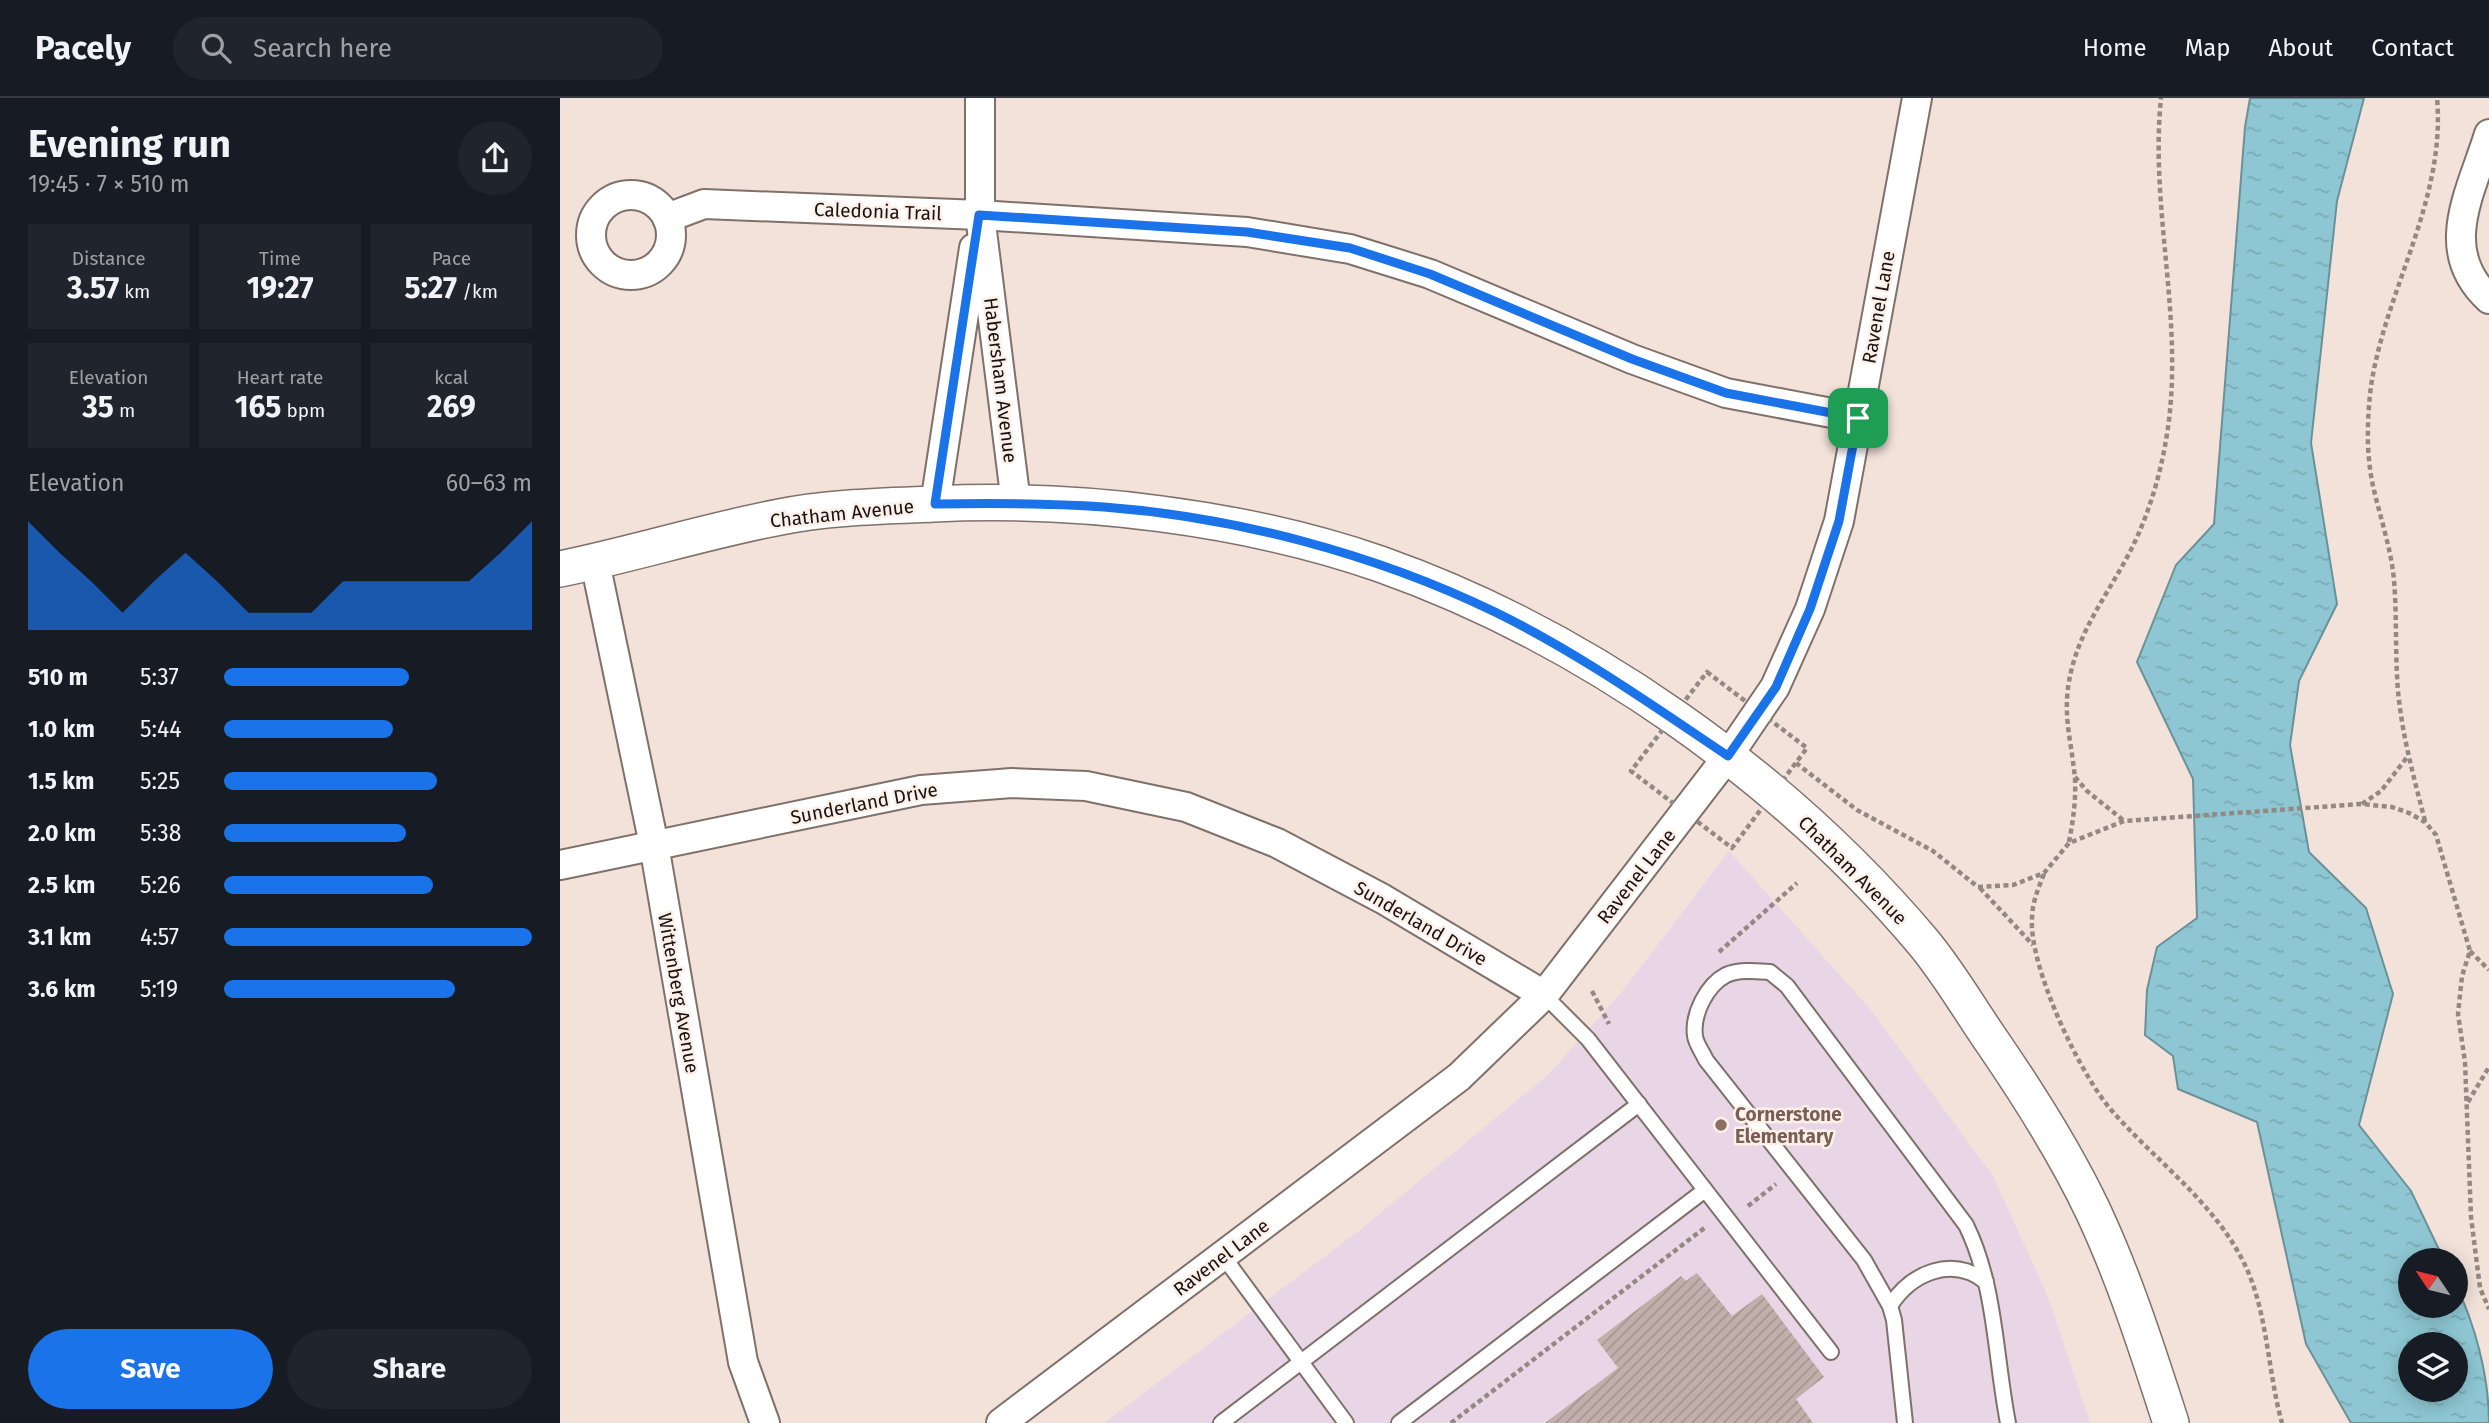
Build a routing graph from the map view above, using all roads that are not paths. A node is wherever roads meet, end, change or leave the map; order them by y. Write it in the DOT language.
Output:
graph roads {
  1 [pos="979,98"];
  2 [pos="1917,98"];
  3 [pos="2489,134"];
  4 [pos="979,215"];
  5 [pos="667,218"];
  6 [pos="2482,293"];
  7 [pos="1858,418"];
  8 [pos="1016,503"];
  9 [pos="935,504"];
  10 [pos="595,562"];
  11 [pos="560,569"];
  12 [pos="1728,756"];
  13 [pos="654,845"];
  14 [pos="560,865"];
  15 [pos="1544,995"];
  16 [pos="1639,1104"];
  17 [pos="1705,1190"];
  18 [pos="1223,1256"];
  19 [pos="1986,1282"];
  20 [pos="1890,1306"];
  21 [pos="1831,1352"];
  22 [pos="1301,1362"];
  23 [pos="765,1423"];
  24 [pos="1001,1423"];
  25 [pos="1221,1423"];
  26 [pos="1346,1423"];
  27 [pos="1399,1423"];
  28 [pos="1905,1423"];
  29 [pos="2008,1423"];
  30 [pos="2171,1423"];
  1 -- 4 [label="street, Habersham Avenue"];
  2 -- 7 [label="street, Ravenel Lane"];
  3 -- 6 [label="street"];
  4 -- 5 [label="street, Caledonia Trail"];
  4 -- 7 [label="street, Caledonia Trail"];
  4 -- 8 [label="street, Habersham Avenue"];
  4 -- 9 [label="street, Habersham Avenue"];
  7 -- 12 [label="street, Ravenel Lane"];
  8 -- 9 [label="street, Chatham Avenue"];
  8 -- 12 [label="street, Chatham Avenue"];
  9 -- 10 [label="street, Chatham Avenue"];
  10 -- 11 [label="street, Chatham Avenue"];
  10 -- 13 [label="street, Wittenberg Avenue"];
  12 -- 15 [label="street, Ravenel Lane"];
  12 -- 30 [label="street, Chatham Avenue"];
  13 -- 14 [label="street, Sunderland Drive"];
  13 -- 15 [label="street, Sunderland Drive"];
  13 -- 23 [label="street, Wittenberg Avenue"];
  15 -- 16 [label="lane"];
  15 -- 18 [label="street, Ravenel Lane"];
  16 -- 17 [label="lane"];
  16 -- 22 [label="lane"];
  17 -- 21 [label="lane"];
  17 -- 27 [label="lane"];
  18 -- 22 [label="lane"];
  18 -- 24 [label="street, Ravenel Lane"];
  19 -- 20 [label="lane"];
  19 -- 20 [label="lane"];
  19 -- 29 [label="lane"];
  20 -- 28 [label="lane"];
  22 -- 25 [label="lane"];
  22 -- 26 [label="lane"];
}
